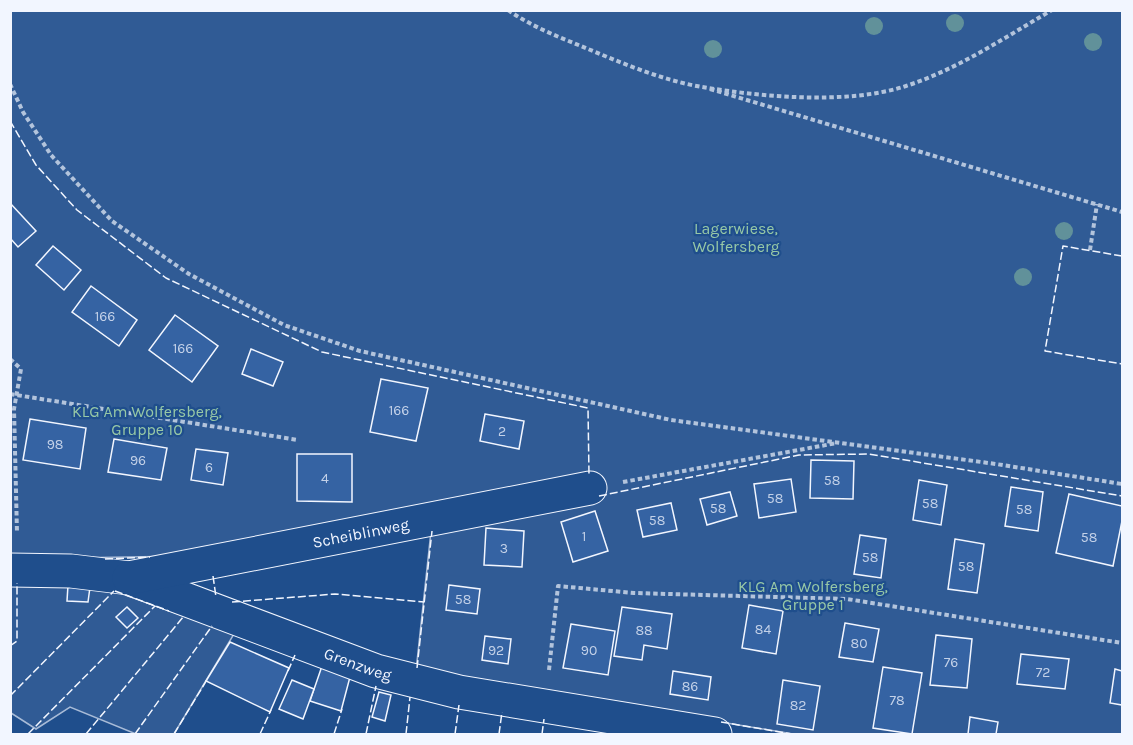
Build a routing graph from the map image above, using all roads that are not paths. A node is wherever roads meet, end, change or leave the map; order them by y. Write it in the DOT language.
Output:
graph roads {
  1 [pos="590,488"];
  2 [pos="14,570"];
  3 [pos="129,578"];
  4 [pos="715,735"];
  1 -- 3 [label="street, Scheiblinweg"];
  2 -- 3 [label="street, Grenzweg"];
  3 -- 4 [label="street, Grenzweg"];
}
